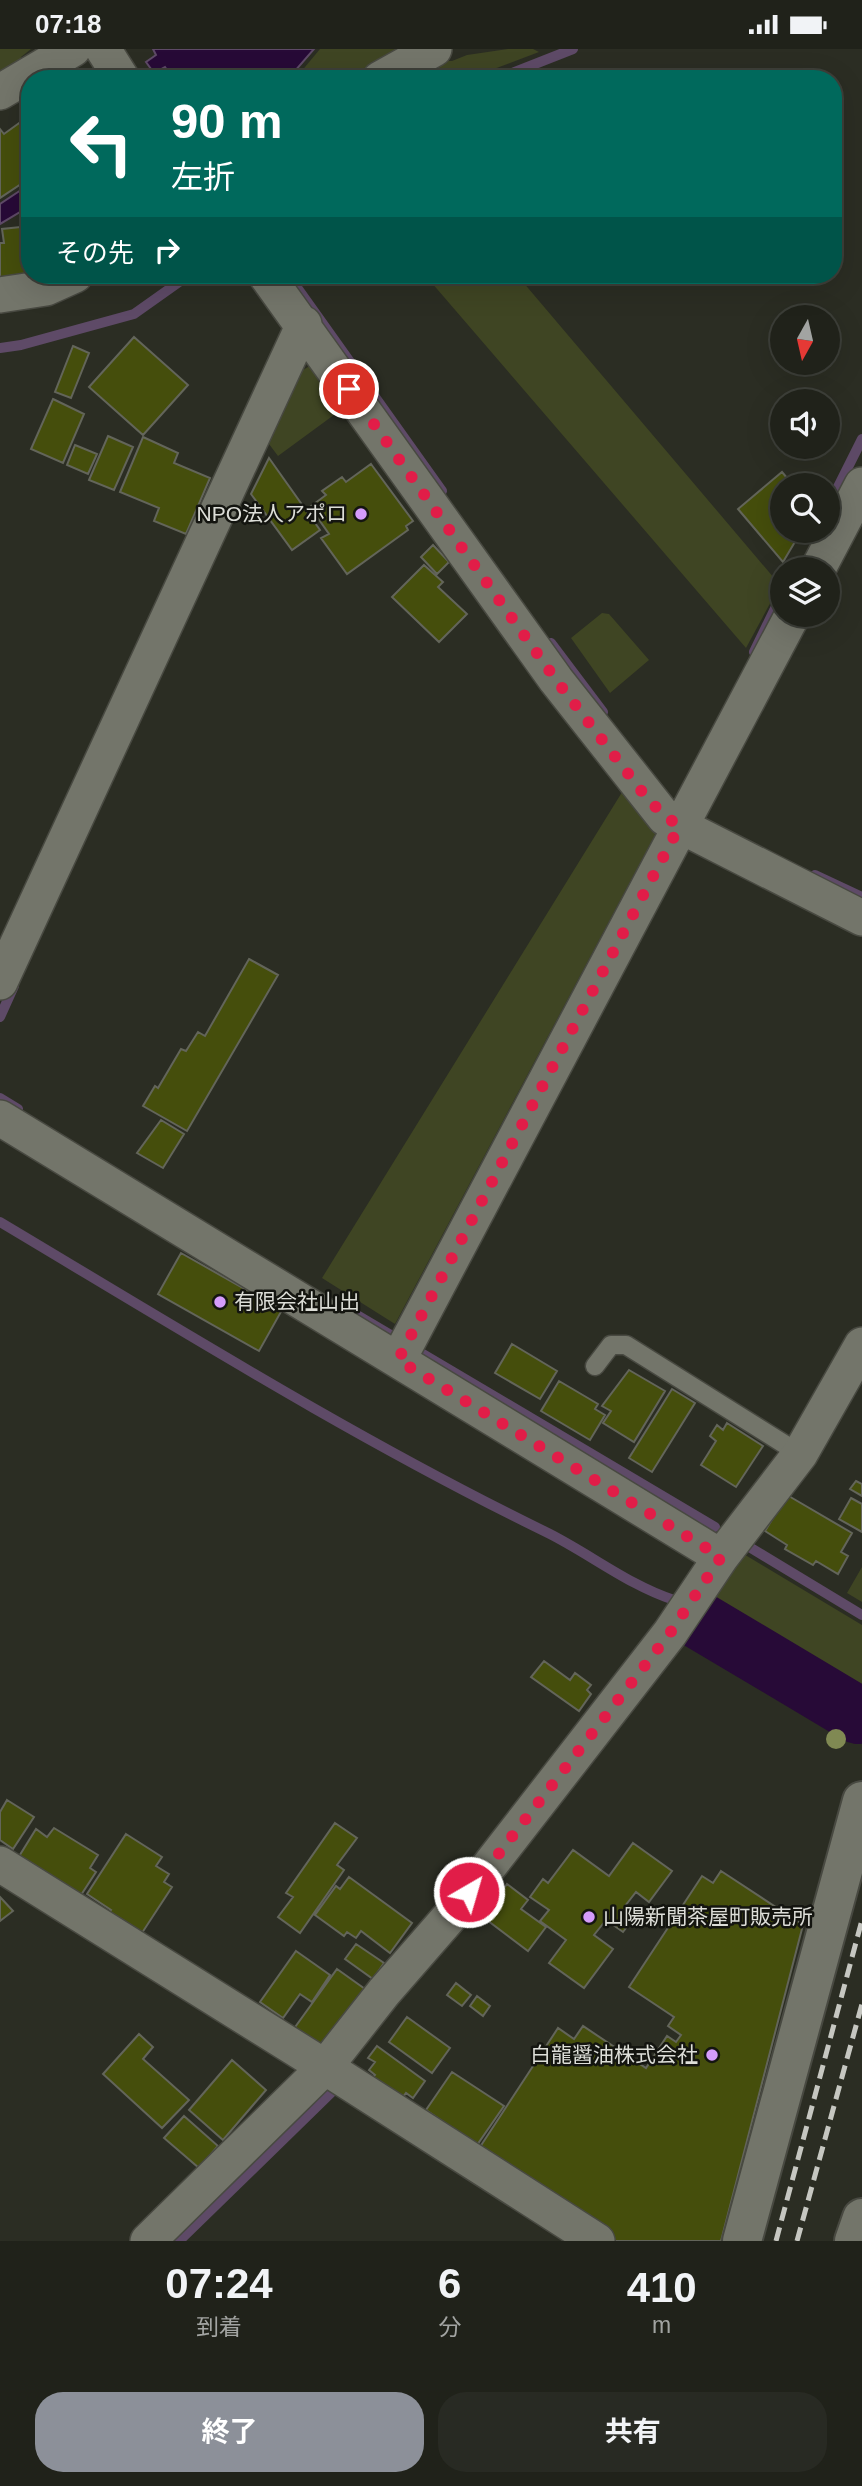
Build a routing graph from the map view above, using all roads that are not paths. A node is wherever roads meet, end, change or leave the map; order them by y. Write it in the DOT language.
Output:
graph roads {
  1 [pos="73,49"];
  2 [pos="103,49"];
  3 [pos="435,50"];
  4 [pos="37,70"];
  5 [pos="116,70"];
  6 [pos="397,70"];
  7 [pos="21,80"];
  8 [pos="0,92"];
  9 [pos="55,284"];
  10 [pos="273,284"];
  11 [pos="0,295"];
  12 [pos="304,324"];
  13 [pos="862,485"];
  14 [pos="824,557"];
  15 [pos="786,627"];
  16 [pos="679,819"];
  17 [pos="862,918"];
  18 [pos="0,982"];
  19 [pos="0,1118"];
  20 [pos="862,1345"];
  21 [pos="403,1350"];
  22 [pos="595,1366"];
  23 [pos="800,1454"];
  24 [pos="721,1557"];
  25 [pos="862,1801"];
  26 [pos="0,1864"];
  27 [pos="325,2067"];
  28 [pos="862,2218"];
  29 [pos="148,2241"];
  30 [pos="597,2241"];
  31 [pos="742,2241"];
  32 [pos="854,2241"];
  1 -- 4 [label="street"];
  2 -- 5 [label="street"];
  3 -- 6 [label="street"];
  7 -- 8 [label="street"];
  9 -- 11 [label="street"];
  10 -- 12 [label="street"];
  12 -- 16 [label="street"];
  12 -- 18 [label="street"];
  13 -- 14 [label="street"];
  15 -- 16 [label="street"];
  16 -- 17 [label="street"];
  16 -- 21 [label="street"];
  19 -- 21 [label="street"];
  20 -- 23 [label="street"];
  21 -- 24 [label="street"];
  22 -- 23 [label="lane"];
  23 -- 24 [label="street"];
  24 -- 27 [label="street"];
  25 -- 31 [label="street"];
  26 -- 27 [label="street"];
  27 -- 29 [label="street"];
  27 -- 30 [label="street"];
  28 -- 32 [label="street"];
}
